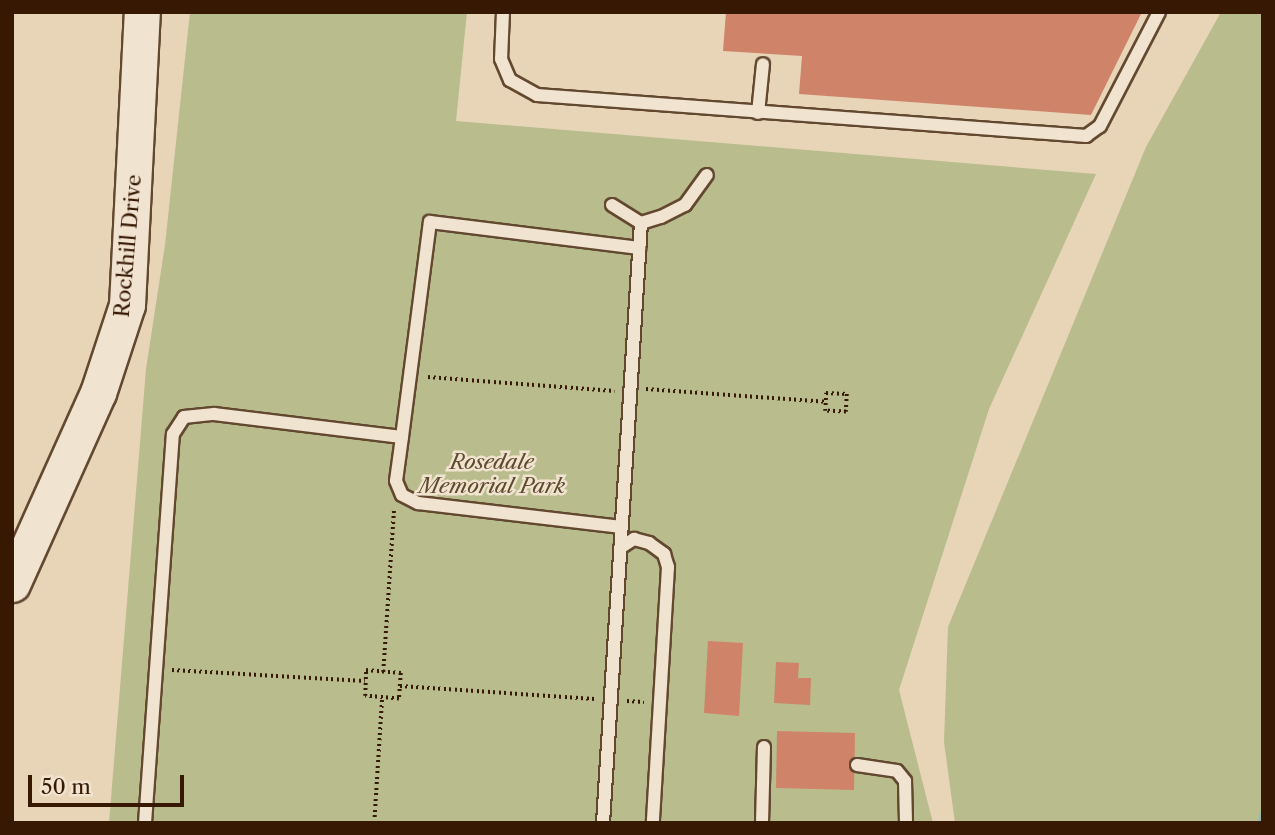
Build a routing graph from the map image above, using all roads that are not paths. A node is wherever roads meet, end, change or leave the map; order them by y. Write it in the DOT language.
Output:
graph roads {
  1 [pos="142,12"];
  2 [pos="503,12"];
  3 [pos="1159,12"];
  4 [pos="763,64"];
  5 [pos="758,113"];
  6 [pos="707,175"];
  7 [pos="612,205"];
  8 [pos="641,223"];
  9 [pos="639,248"];
  10 [pos="402,437"];
  11 [pos="622,527"];
  12 [pos="621,548"];
  13 [pos="12,584"];
  14 [pos="764,747"];
  15 [pos="857,765"];
  16 [pos="145,823"];
  17 [pos="603,823"];
  18 [pos="653,823"];
  19 [pos="762,823"];
  20 [pos="906,823"];
  1 -- 13 [label="street, Rockhill Drive"];
  2 -- 5 [label="lane"];
  3 -- 5 [label="lane"];
  4 -- 5 [label="lane"];
  6 -- 8 [label="lane"];
  7 -- 8 [label="lane"];
  8 -- 9 [label="lane"];
  9 -- 10 [label="lane"];
  9 -- 11 [label="lane"];
  10 -- 11 [label="lane"];
  10 -- 16 [label="lane"];
  11 -- 12 [label="lane"];
  12 -- 17 [label="lane"];
  12 -- 18 [label="lane"];
  14 -- 19 [label="lane"];
  15 -- 20 [label="lane"];
}
